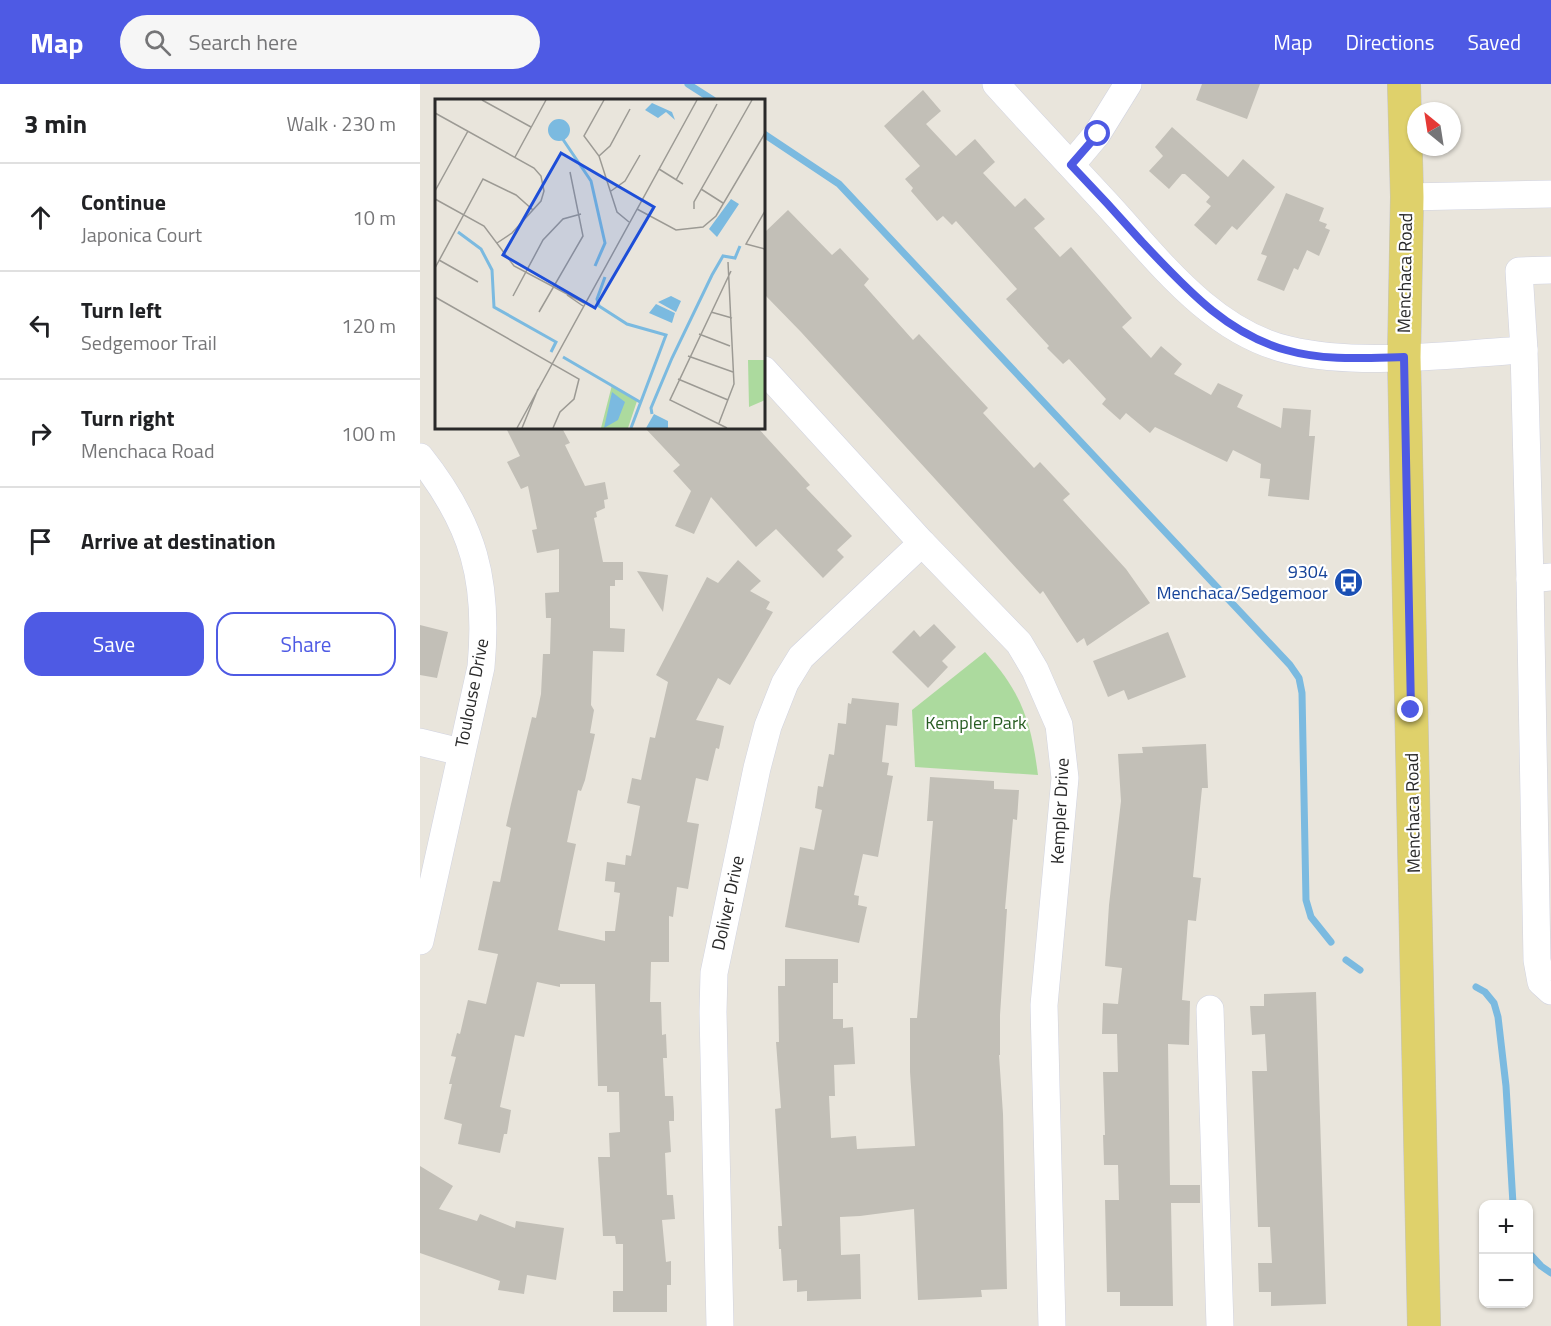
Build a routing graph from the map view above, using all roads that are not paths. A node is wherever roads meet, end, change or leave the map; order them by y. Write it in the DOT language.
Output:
graph roads {
  1 [pos="996,84"];
  2 [pos="1128,84"];
  3 [pos="1404,84"];
  4 [pos="1071,165"];
  5 [pos="1551,194"];
  6 [pos="1407,197"];
  7 [pos="1551,270"];
  8 [pos="1524,350"];
  9 [pos="1404,357"];
  10 [pos="765,371"];
  11 [pos="420,457"];
  12 [pos="922,543"];
  13 [pos="1540,578"];
  14 [pos="420,742"];
  15 [pos="461,752"];
  16 [pos="420,941"];
  17 [pos="1551,991"];
  18 [pos="1210,1009"];
  19 [pos="720,1326"];
  20 [pos="1052,1326"];
  21 [pos="1220,1326"];
  22 [pos="1424,1326"];
  1 -- 4 [label="street"];
  2 -- 4 [label="street"];
  3 -- 6 [label="main road, Menchaca Road"];
  4 -- 9 [label="street"];
  5 -- 6 [label="street"];
  6 -- 9 [label="main road, Menchaca Road"];
  7 -- 8 [label="street"];
  8 -- 9 [label="street"];
  8 -- 13 [label="street"];
  9 -- 22 [label="main road, Menchaca Road"];
  10 -- 12 [label="street, Kempler Drive"];
  11 -- 15 [label="street, Toulouse Drive"];
  12 -- 19 [label="street, Doliver Drive"];
  12 -- 20 [label="street, Kempler Drive"];
  13 -- 17 [label="street"];
  14 -- 15 [label="street"];
  15 -- 16 [label="street, Toulouse Drive"];
  18 -- 21 [label="street"];
}
